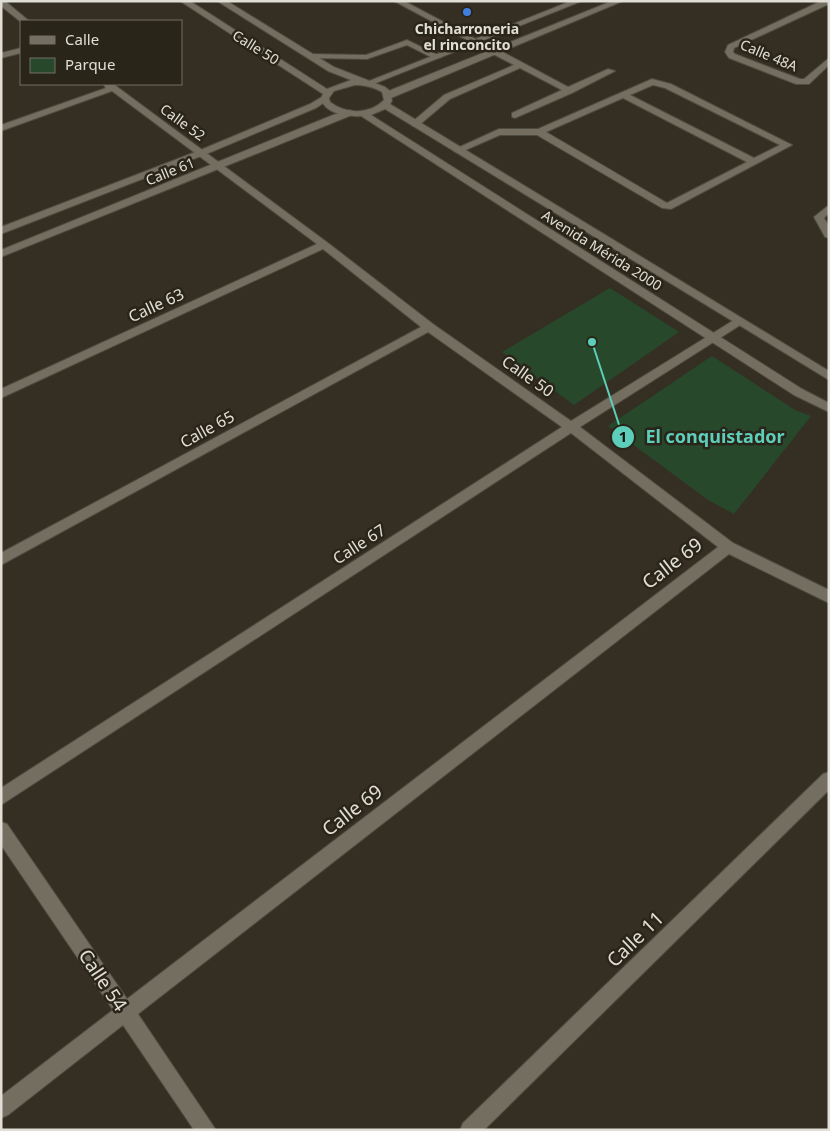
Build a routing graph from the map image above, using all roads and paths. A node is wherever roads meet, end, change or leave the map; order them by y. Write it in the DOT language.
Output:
graph roads {
  1 [pos="184,1"];
  2 [pos="220,1"];
  3 [pos="398,1"];
  4 [pos="578,1"];
  5 [pos="619,1"];
  6 [pos="828,1"];
  7 [pos="1,2"];
  8 [pos="24,20"];
  9 [pos="477,42"];
  10 [pos="20,50"];
  11 [pos="496,52"];
  12 [pos="1,56"];
  13 [pos="310,56"];
  14 [pos="438,57"];
  15 [pos="829,60"];
  16 [pos="521,65"];
  17 [pos="611,71"];
  18 [pos="365,83"];
  19 [pos="110,86"];
  20 [pos="568,91"];
  21 [pos="326,95"];
  22 [pos="624,95"];
  23 [pos="386,100"];
  24 [pos="349,113"];
  25 [pos="362,113"];
  26 [pos="515,115"];
  27 [pos="415,124"];
  28 [pos="1,128"];
  29 [pos="539,132"];
  30 [pos="458,150"];
  31 [pos="201,153"];
  32 [pos="754,162"];
  33 [pos="218,166"];
  34 [pos="829,208"];
  35 [pos="1,232"];
  36 [pos="829,235"];
  37 [pos="324,245"];
  38 [pos="1,254"];
  39 [pos="738,322"];
  40 [pos="429,327"];
  41 [pos="713,337"];
  42 [pos="829,376"];
  43 [pos="1,394"];
  44 [pos="829,408"];
  45 [pos="570,427"];
  46 [pos="728,547"];
  47 [pos="1,560"];
  48 [pos="829,597"];
  49 [pos="829,779"];
  50 [pos="1,797"];
  51 [pos="1,830"];
  52 [pos="125,1012"];
  53 [pos="1,1108"];
  54 [pos="206,1130"];
  55 [pos="470,1130"];
  1 -- 21 [label="street, Calle 50"];
  2 -- 13 [label="street, Calle 50"];
  3 -- 9 [label="street"];
  4 -- 9 [label="street"];
  5 -- 11 [label="street"];
  6 -- 15 [label="street, Calle 48A"];
  7 -- 8 [label="street"];
  9 -- 11 [label="street"];
  9 -- 14 [label="street"];
  10 -- 12 [label="street"];
  11 -- 16 [label="street"];
  11 -- 23 [label="street"];
  13 -- 14 [label="street"];
  13 -- 18 [label="street, Calle 50"];
  14 -- 18 [label="street"];
  16 -- 20 [label="street"];
  16 -- 27 [label="street"];
  17 -- 20 [label="street"];
  18 -- 21 [label="street, Calle 61"];
  18 -- 23 [label="street, Calle 50"];
  19 -- 28 [label="street"];
  19 -- 31 [label="street, Calle 52"];
  20 -- 26 [label="street"];
  21 -- 24 [label="street, Calle 50"];
  21 -- 31 [label="street, Calle 61"];
  22 -- 29 [label="street"];
  22 -- 32 [label="street"];
  22 -- 32 [label="street"];
  23 -- 25 [label="street"];
  23 -- 27 [label="street, Avenida Mérida 2000"];
  24 -- 25 [label="street"];
  24 -- 33 [label="street, Calle 61"];
  25 -- 41 [label="street, Avenida Mérida 2000"];
  27 -- 30 [label="street, Avenida Mérida 2000"];
  29 -- 30 [label="street"];
  29 -- 32 [label="street"];
  30 -- 39 [label="street, Avenida Mérida 2000"];
  31 -- 33 [label="street, Calle 52"];
  31 -- 35 [label="street, Calle 61"];
  33 -- 37 [label="street, Calle 50"];
  33 -- 38 [label="street, Calle 61"];
  34 -- 36 [label="street"];
  37 -- 40 [label="street, Calle 50"];
  37 -- 43 [label="street, Calle 63"];
  39 -- 41 [label="street, Calle 67"];
  39 -- 42 [label="street, Avenida Mérida 2000"];
  40 -- 45 [label="street, Calle 50"];
  40 -- 47 [label="street, Calle 65"];
  41 -- 44 [label="street, Avenida Mérida 2000"];
  41 -- 45 [label="street, Calle 67"];
  45 -- 46 [label="street, Calle 50"];
  45 -- 50 [label="street, Calle 67"];
  46 -- 48 [label="street, Calle 50"];
  46 -- 52 [label="street, Calle 69"];
  49 -- 55 [label="street, Calle 11"];
  51 -- 52 [label="street, Calle 54"];
  52 -- 53 [label="street, Calle 69"];
  52 -- 54 [label="street, Calle 54"];
}
